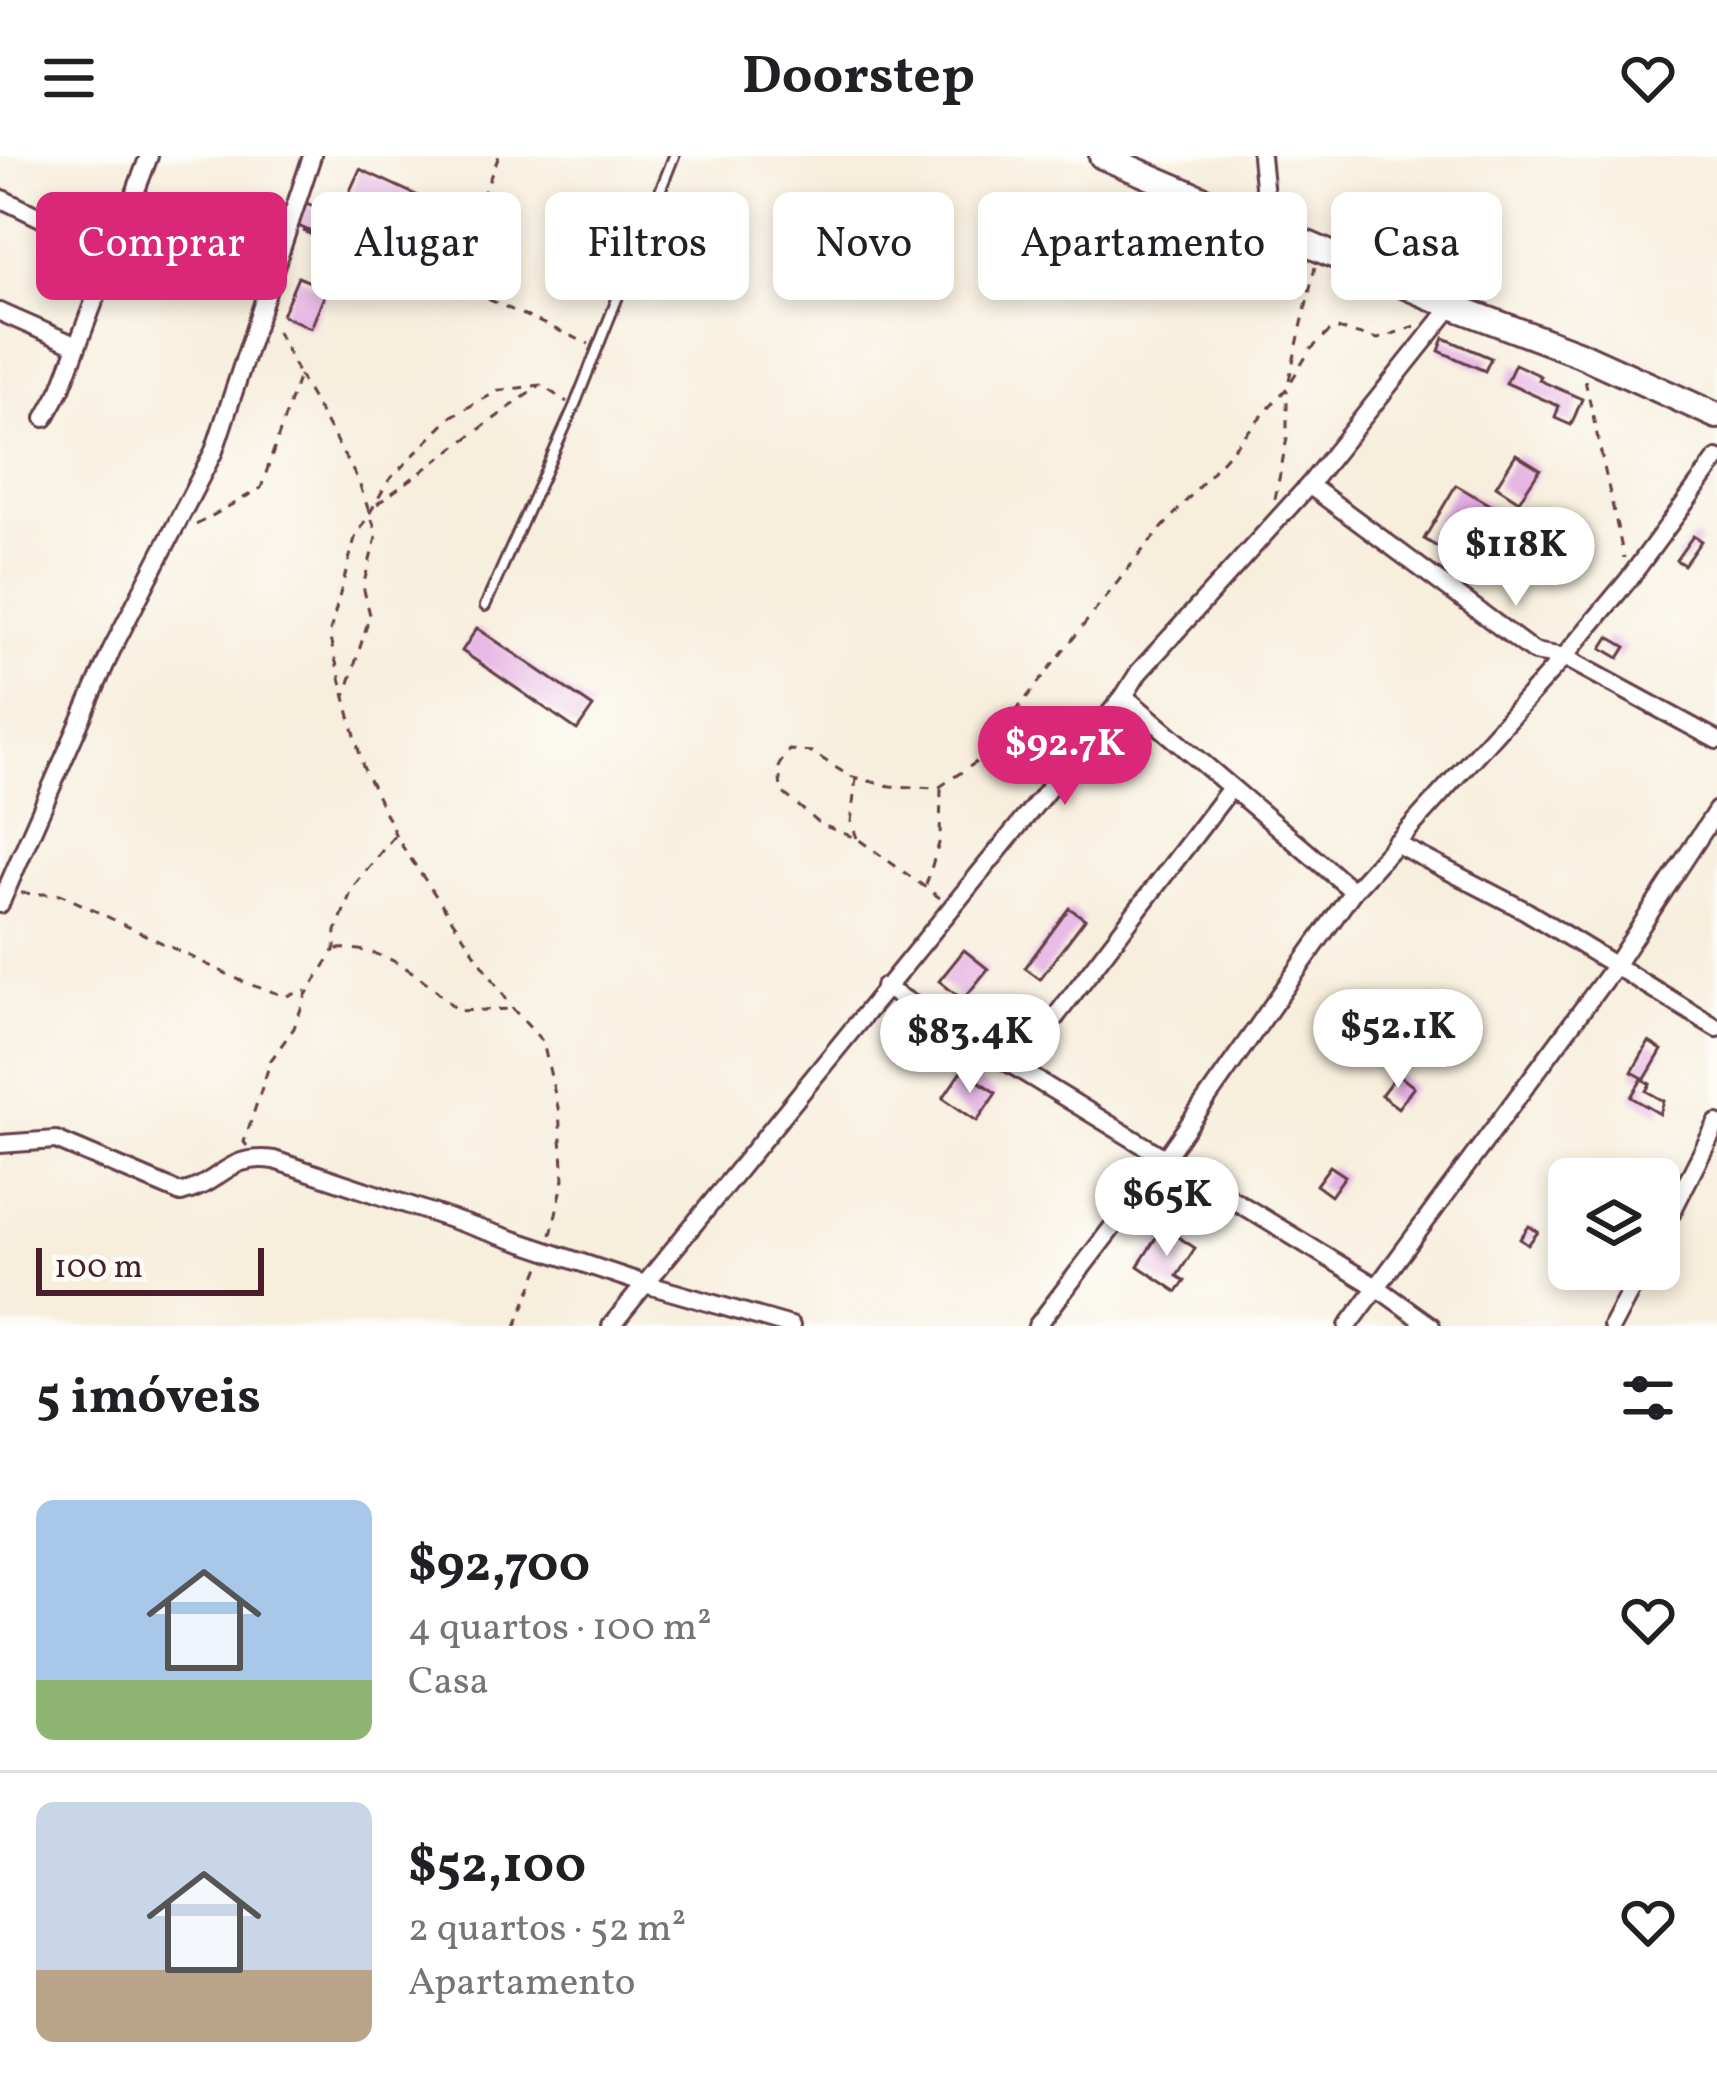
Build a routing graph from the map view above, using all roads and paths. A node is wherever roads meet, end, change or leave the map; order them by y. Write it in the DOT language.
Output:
graph roads {
  1 [pos="149,156"];
  2 [pos="312,156"];
  3 [pos="499,156"];
  4 [pos="674,156"];
  5 [pos="1102,156"];
  6 [pos="1262,156"];
  7 [pos="135,192"];
  8 [pos="484,192"];
  9 [pos="1187,192"];
  10 [pos="1265,192"];
  11 [pos="0,198"];
  12 [pos="36,216"];
  13 [pos="289,225"];
  14 [pos="311,234"];
  15 [pos="1307,243"];
  16 [pos="1319,248"];
  17 [pos="93,300"];
  18 [pos="490,300"];
  19 [pos="263,303"];
  20 [pos="1452,306"];
  21 [pos="0,312"];
  22 [pos="1420,323"];
  23 [pos="76,346"];
  24 [pos="597,347"];
  25 [pos="1580,354"];
  26 [pos="299,375"];
  27 [pos="541,385"];
  28 [pos="1287,388"];
  29 [pos="574,406"];
  30 [pos="1717,416"];
  31 [pos="45,418"];
  32 [pos="1717,459"];
  33 [pos="1309,485"];
  34 [pos="371,510"];
  35 [pos="1268,530"];
  36 [pos="168,541"];
  37 [pos="1629,579"];
  38 [pos="485,606"];
  39 [pos="1564,657"];
  40 [pos="1124,696"];
  41 [pos="344,699"];
  42 [pos="1717,740"];
  43 [pos="856,778"];
  44 [pos="941,787"];
  45 [pos="1231,788"];
  46 [pos="1717,810"];
  47 [pos="395,834"];
  48 [pos="858,839"];
  49 [pos="1395,843"];
  50 [pos="925,888"];
  51 [pos="1354,891"];
  52 [pos="3,898"];
  53 [pos="951,905"];
  54 [pos="335,949"];
  55 [pos="1616,964"];
  56 [pos="884,987"];
  57 [pos="308,991"];
  58 [pos="513,1009"];
  59 [pos="1717,1028"];
  60 [pos="1017,1066"];
  61 [pos="1717,1123"];
  62 [pos="0,1144"];
  63 [pos="254,1157"];
  64 [pos="1166,1157"];
  65 [pos="1680,1196"];
  66 [pos="547,1252"];
  67 [pos="645,1285"];
  68 [pos="1378,1288"];
  69 [pos="1631,1290"];
  70 [pos="516,1326"];
  71 [pos="611,1326"];
  72 [pos="790,1326"];
  73 [pos="1037,1326"];
  74 [pos="1348,1326"];
  75 [pos="1431,1326"];
  76 [pos="1612,1326"];
  1 -- 7 [label="street"];
  2 -- 13 [label="street"];
  3 -- 8 [label="path"];
  4 -- 24 [label="lane"];
  5 -- 9 [label="main road"];
  6 -- 10 [label="street"];
  11 -- 12 [label="street"];
  13 -- 14 [label="path"];
  13 -- 19 [label="street"];
  15 -- 16 [label="main road"];
  16 -- 20 [label="main road"];
  16 -- 28 [label="path"];
  17 -- 23 [label="street"];
  18 -- 24 [label="path"];
  19 -- 26 [label="path"];
  19 -- 36 [label="street"];
  20 -- 25 [label="main road"];
  20 -- 33 [label="street"];
  21 -- 23 [label="street"];
  22 -- 28 [label="path"];
  23 -- 31 [label="street"];
  24 -- 29 [label="lane"];
  25 -- 30 [label="main road"];
  25 -- 37 [label="path"];
  26 -- 34 [label="path"];
  26 -- 36 [label="path"];
  27 -- 29 [label="path"];
  27 -- 34 [label="path"];
  27 -- 34 [label="path"];
  28 -- 35 [label="path"];
  28 -- 44 [label="path"];
  29 -- 38 [label="lane"];
  32 -- 37 [label="street"];
  33 -- 35 [label="street"];
  33 -- 39 [label="street"];
  34 -- 41 [label="path"];
  34 -- 41 [label="path"];
  35 -- 40 [label="street"];
  36 -- 52 [label="street"];
  37 -- 39 [label="street"];
  39 -- 42 [label="street"];
  39 -- 49 [label="street"];
  40 -- 45 [label="street"];
  40 -- 53 [label="street"];
  41 -- 47 [label="path"];
  43 -- 44 [label="path"];
  43 -- 48 [label="path"];
  43 -- 48 [label="path"];
  44 -- 50 [label="path"];
  45 -- 51 [label="street"];
  45 -- 60 [label="street"];
  46 -- 55 [label="street"];
  47 -- 54 [label="path"];
  47 -- 58 [label="path"];
  48 -- 50 [label="path"];
  49 -- 51 [label="street"];
  49 -- 55 [label="street"];
  50 -- 53 [label="path"];
  51 -- 64 [label="street"];
  52 -- 57 [label="path"];
  53 -- 56 [label="street"];
  54 -- 57 [label="path"];
  54 -- 58 [label="path"];
  55 -- 59 [label="street"];
  55 -- 68 [label="street"];
  56 -- 60 [label="street"];
  56 -- 67 [label="street"];
  57 -- 63 [label="path"];
  58 -- 66 [label="path"];
  60 -- 64 [label="street"];
  61 -- 65 [label="street"];
  62 -- 63 [label="street"];
  63 -- 66 [label="street"];
  64 -- 68 [label="street"];
  64 -- 73 [label="street"];
  66 -- 67 [label="street"];
  66 -- 70 [label="path"];
  67 -- 71 [label="street"];
  67 -- 72 [label="street"];
  68 -- 74 [label="street"];
  68 -- 75 [label="street"];
  69 -- 76 [label="street"];
}
